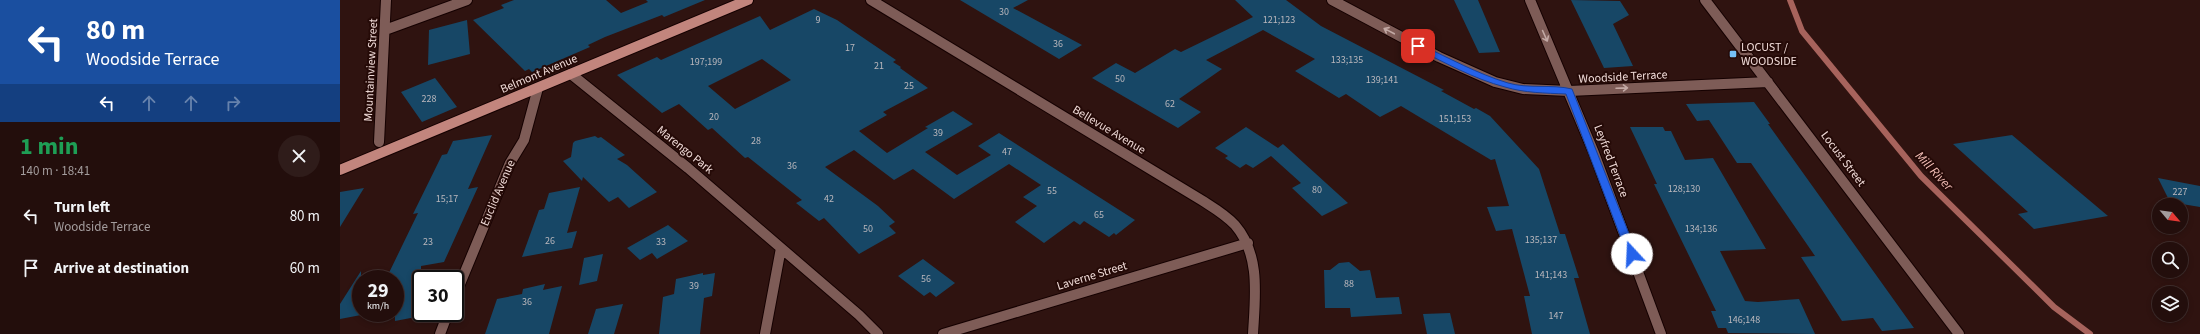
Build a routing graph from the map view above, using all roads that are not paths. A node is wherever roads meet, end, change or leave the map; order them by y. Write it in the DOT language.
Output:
graph roads {
  1 [pos="386,0"];
  2 [pos="467,0"];
  3 [pos="748,0"];
  4 [pos="871,0"];
  5 [pos="1332,0"];
  6 [pos="1530,0"];
  7 [pos="1706,0"];
  8 [pos="385,30"];
  9 [pos="571,74"];
  10 [pos="1768,82"];
  11 [pos="538,88"];
  12 [pos="1569,91"];
  13 [pos="379,142"];
  14 [pos="340,170"];
  15 [pos="1248,243"];
  16 [pos="781,248"];
  17 [pos="464,274"];
  18 [pos="445,322"];
  19 [pos="440,334"];
  20 [pos="765,334"];
  21 [pos="878,334"];
  22 [pos="944,334"];
  23 [pos="1253,334"];
  24 [pos="1661,334"];
  25 [pos="1959,334"];
  1 -- 8 [label="street, Mountainview Street"];
  2 -- 8 [label="street"];
  3 -- 9 [label="main road, Belmont Avenue"];
  4 -- 15 [label="street, Bellevue Avenue"];
  12 -- 5 [label="street, Woodside Terrace, one-way"];
  6 -- 12 [label="street, Leyfred Terrace, one-way"];
  7 -- 10 [label="street, Locust Street"];
  8 -- 13 [label="street, Mountainview Street"];
  9 -- 11 [label="main road, Belmont Avenue"];
  9 -- 16 [label="street, Marengo Park"];
  12 -- 10 [label="street, Woodside Terrace, one-way"];
  10 -- 25 [label="street, Locust Street"];
  11 -- 14 [label="main road, Belmont Avenue"];
  11 -- 17 [label="street, Euclid Avenue"];
  12 -- 24 [label="street, Leyfred Terrace"];
  15 -- 22 [label="street, Laverne Street"];
  15 -- 23 [label="street, Bellevue Avenue"];
  16 -- 20 [label="street"];
  16 -- 21 [label="street, Marengo Park"];
  18 -- 19 [label="street"];
}
